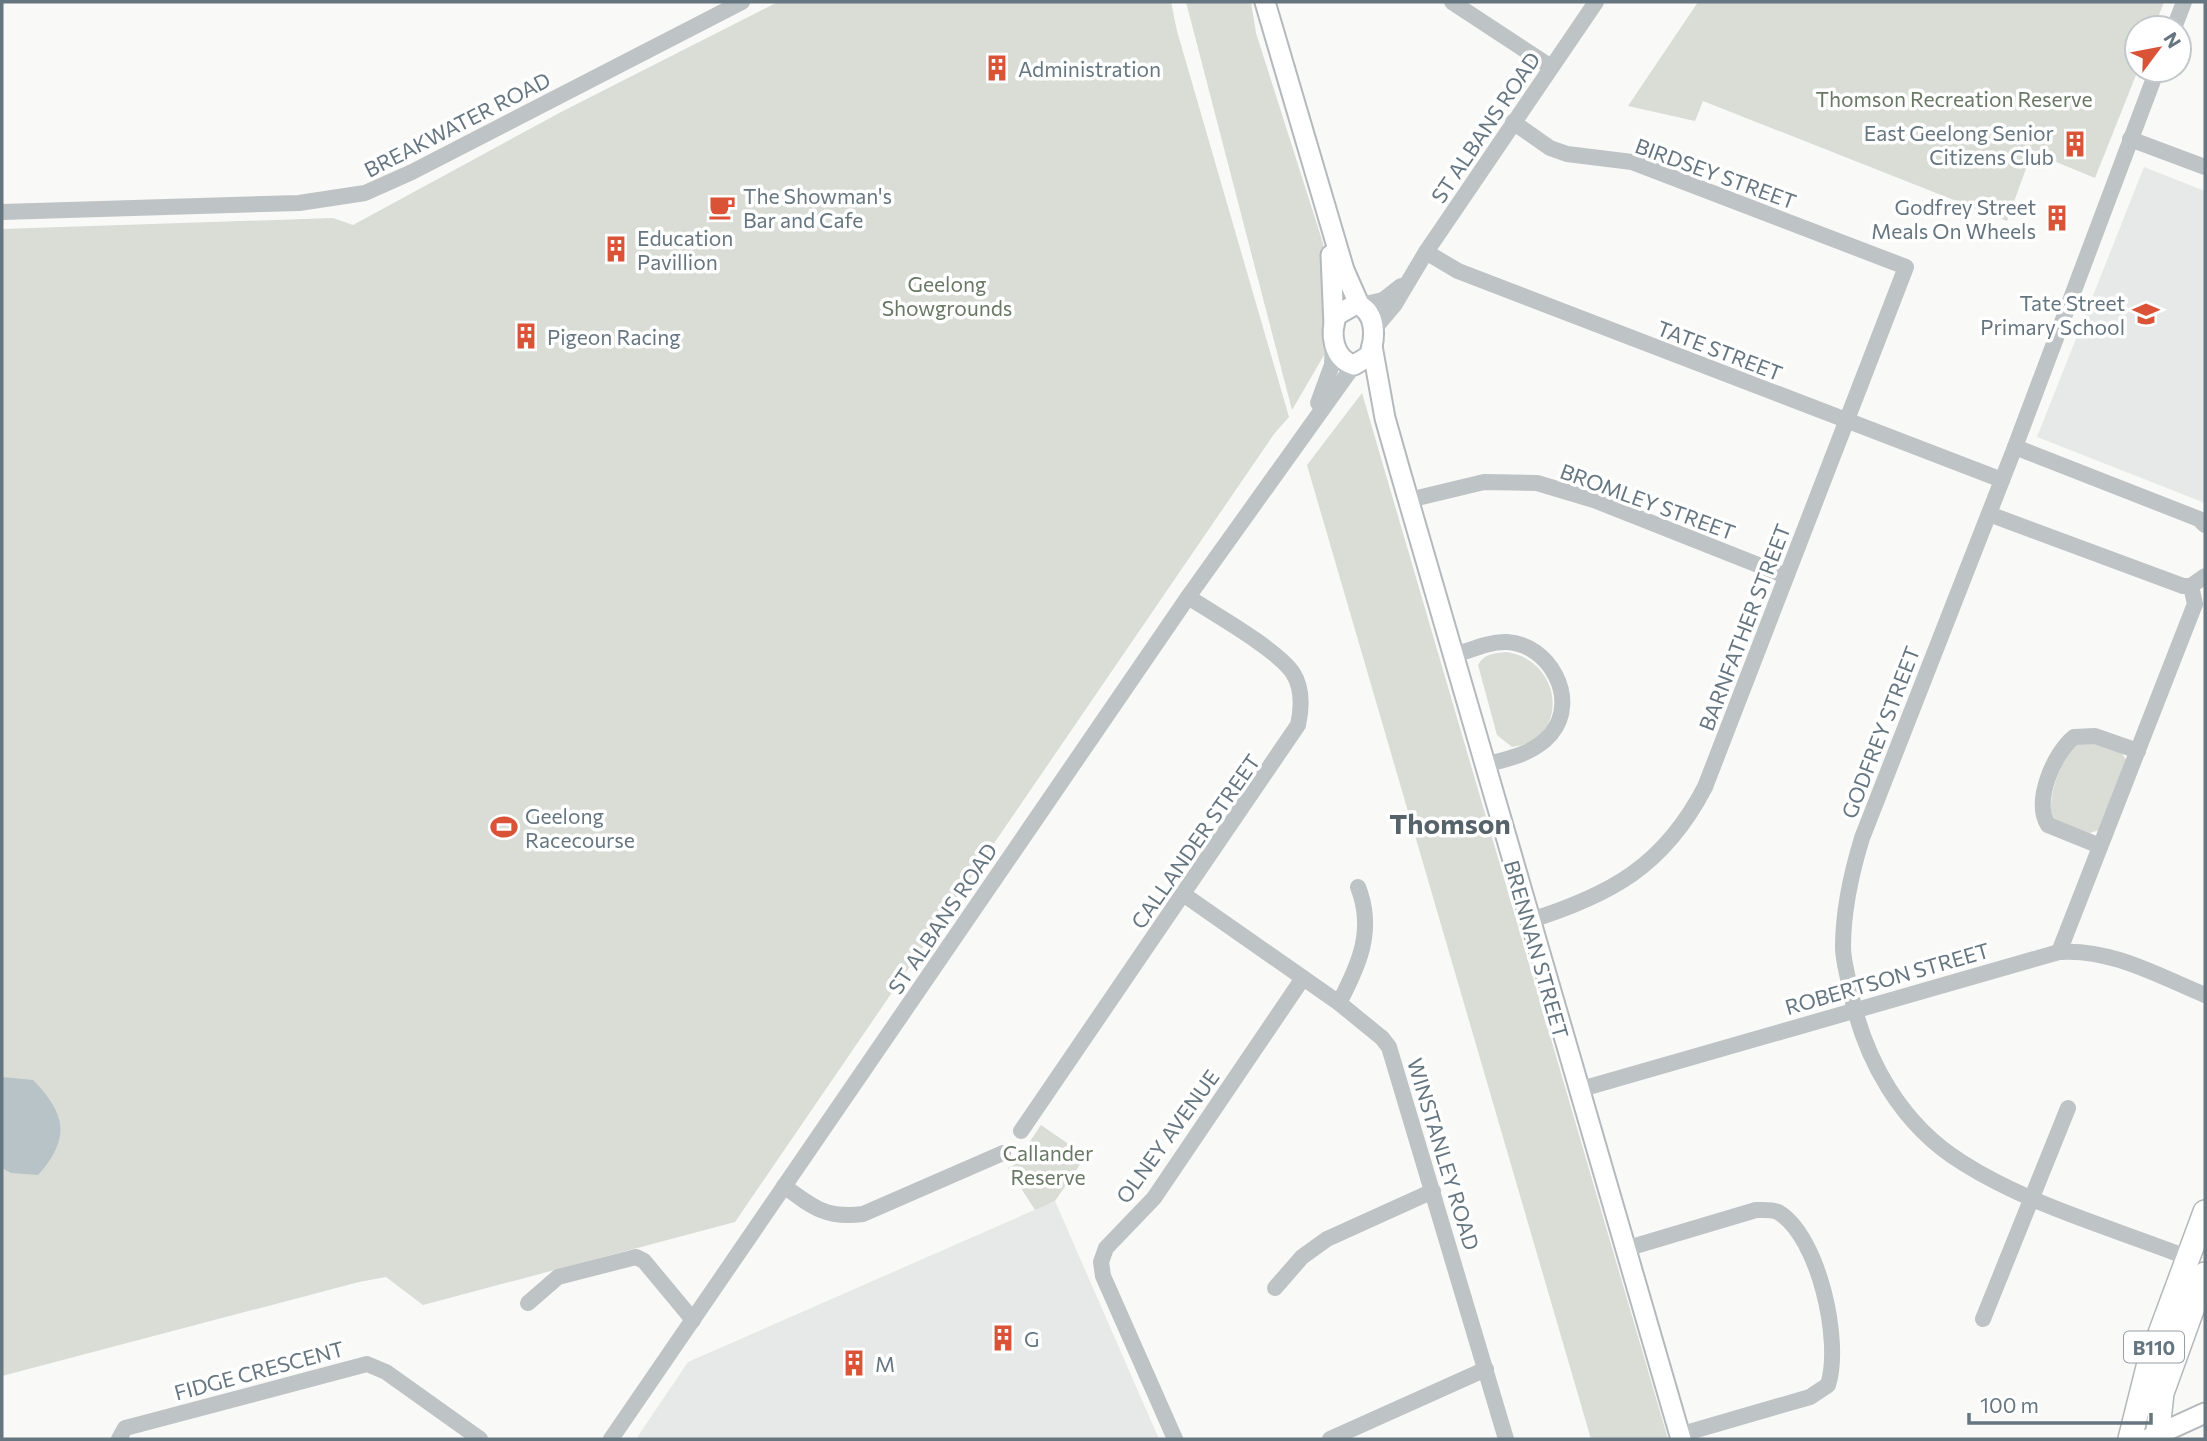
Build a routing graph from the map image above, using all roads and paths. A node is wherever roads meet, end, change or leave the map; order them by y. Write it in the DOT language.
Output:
graph roads {
  1 [pos="742,2"];
  2 [pos="1265,2"];
  3 [pos="1452,2"];
  4 [pos="1596,2"];
  5 [pos="1551,67"];
  6 [pos="2152,84"];
  7 [pos="1513,122"];
  8 [pos="2130,139"];
  9 [pos="2205,167"];
  10 [pos="1325,209"];
  11 [pos="2,212"];
  12 [pos="1426,252"];
  13 [pos="1906,267"];
  14 [pos="1411,276"];
  15 [pos="1360,305"];
  16 [pos="1333,333"];
  17 [pos="1373,338"];
  18 [pos="1354,365"];
  19 [pos="1385,418"];
  20 [pos="1310,422"];
  21 [pos="1846,422"];
  22 [pos="2015,447"];
  23 [pos="2002,480"];
  24 [pos="1409,500"];
  25 [pos="1989,513"];
  26 [pos="2205,525"];
  27 [pos="1786,576"];
  28 [pos="2205,576"];
  29 [pos="2191,586"];
  30 [pos="1188,597"];
  31 [pos="1455,655"];
  32 [pos="2138,751"];
  33 [pos="1484,765"];
  34 [pos="2100,846"];
  35 [pos="1357,887"];
  36 [pos="1183,894"];
  37 [pos="1528,921"];
  38 [pos="2059,952"];
  39 [pos="1303,978"];
  40 [pos="2205,995"];
  41 [pos="1339,1003"];
  42 [pos="1854,1009"];
  43 [pos="1578,1090"];
  44 [pos="2068,1108"];
  45 [pos="1021,1131"];
  46 [pos="1003,1153"];
  47 [pos="784,1186"];
  48 [pos="1433,1191"];
  49 [pos="2034,1198"];
  50 [pos="2205,1212"];
  51 [pos="1625,1249"];
  52 [pos="2189,1258"];
  53 [pos="2205,1275"];
  54 [pos="1275,1288"];
  55 [pos="528,1303"];
  56 [pos="1983,1319"];
  57 [pos="693,1320"];
  58 [pos="1486,1369"];
  59 [pos="2205,1413"];
  60 [pos="1680,1437"];
  61 [pos="2154,1438"];
  62 [pos="118,1439"];
  63 [pos="481,1439"];
  64 [pos="611,1439"];
  65 [pos="1175,1439"];
  66 [pos="1330,1439"];
  67 [pos="1506,1439"];
  68 [pos="2130,1439"];
  1 -- 11 [label="street, BREAKWATER ROAD"];
  2 -- 10 [label="main road"];
  3 -- 5 [label="street"];
  4 -- 5 [label="street, ST ALBANS ROAD"];
  5 -- 7 [label="street, ST ALBANS ROAD"];
  6 -- 8 [label="street, GODFREY STREET"];
  7 -- 12 [label="street, ST ALBANS ROAD"];
  7 -- 13 [label="street, BIRDSEY STREET"];
  8 -- 9 [label="street"];
  8 -- 22 [label="street, GODFREY STREET"];
  10 -- 15 [label="main road"];
  10 -- 16 [label="main road"];
  12 -- 14 [label="street, ST ALBANS ROAD"];
  12 -- 21 [label="street, TATE STREET"];
  13 -- 21 [label="street, BARNFATHER STREET"];
  14 -- 15 [label="street, ST ALBANS ROAD"];
  14 -- 17 [label="street, ST ALBANS ROAD"];
  15 -- 16 [label="main road"];
  15 -- 17 [label="main road"];
  16 -- 18 [label="main road"];
  16 -- 20 [label="street, ST ALBANS ROAD"];
  17 -- 18 [label="main road"];
  17 -- 19 [label="main road, BRENNAN STREET"];
  18 -- 19 [label="main road, BRENNAN STREET"];
  18 -- 20 [label="street, ST ALBANS ROAD"];
  19 -- 24 [label="main road, BRENNAN STREET"];
  20 -- 30 [label="street, ST ALBANS ROAD"];
  21 -- 23 [label="street, TATE STREET"];
  21 -- 27 [label="street, BARNFATHER STREET"];
  22 -- 23 [label="street, GODFREY STREET"];
  22 -- 26 [label="street"];
  23 -- 25 [label="street, GODFREY STREET"];
  24 -- 27 [label="street, BROMLEY STREET"];
  24 -- 31 [label="main road, BRENNAN STREET"];
  25 -- 29 [label="street"];
  25 -- 42 [label="street, GODFREY STREET"];
  27 -- 37 [label="street, BARNFATHER STREET"];
  28 -- 29 [label="street"];
  29 -- 32 [label="street"];
  30 -- 36 [label="street, CALLANDER STREET"];
  30 -- 47 [label="street, ST ALBANS ROAD"];
  31 -- 33 [label="main road, BRENNAN STREET"];
  31 -- 33 [label="street"];
  32 -- 34 [label="street"];
  32 -- 34 [label="street"];
  33 -- 37 [label="main road, BRENNAN STREET"];
  34 -- 38 [label="street"];
  35 -- 41 [label="street"];
  36 -- 39 [label="street, WINSTANLEY ROAD"];
  36 -- 45 [label="street, CALLANDER STREET"];
  37 -- 43 [label="main road, BRENNAN STREET"];
  38 -- 40 [label="street, ROBERTSON STREET"];
  38 -- 42 [label="street, ROBERTSON STREET"];
  39 -- 41 [label="street, WINSTANLEY ROAD"];
  39 -- 65 [label="street, OLNEY AVENUE"];
  41 -- 48 [label="street, WINSTANLEY ROAD"];
  42 -- 43 [label="street, ROBERTSON STREET"];
  42 -- 49 [label="street, GODFREY STREET"];
  43 -- 51 [label="main road, BRENNAN STREET"];
  44 -- 49 [label="street"];
  46 -- 47 [label="street"];
  47 -- 57 [label="street, ST ALBANS ROAD"];
  48 -- 54 [label="street"];
  48 -- 58 [label="street, WINSTANLEY ROAD"];
  49 -- 52 [label="street, GODFREY STREET"];
  49 -- 56 [label="street"];
  50 -- 52 [label="highway, B110"];
  51 -- 60 [label="main road, BRENNAN STREET"];
  51 -- 60 [label="street"];
  52 -- 68 [label="highway, B110"];
  53 -- 61 [label="highway, B110"];
  55 -- 57 [label="street"];
  57 -- 64 [label="street, ST ALBANS ROAD"];
  58 -- 66 [label="street"];
  58 -- 67 [label="street, WINSTANLEY ROAD"];
  59 -- 61 [label="main road"];
  62 -- 63 [label="street, FIDGE CRESCENT"];
}
